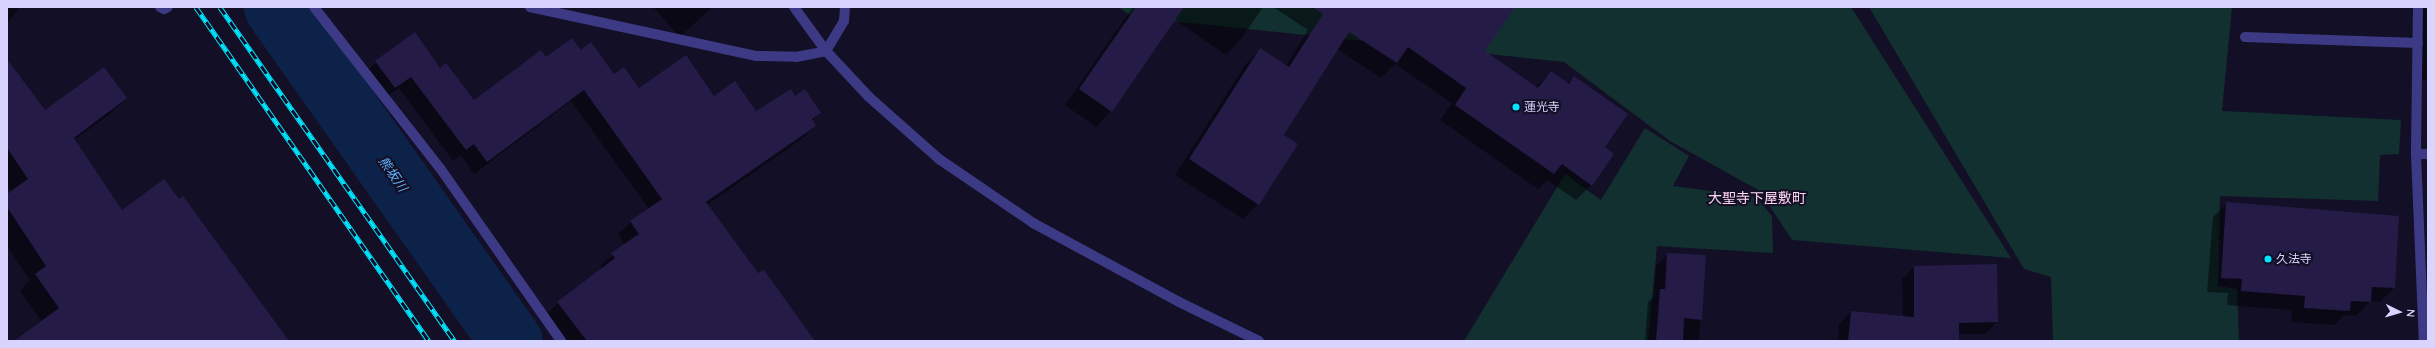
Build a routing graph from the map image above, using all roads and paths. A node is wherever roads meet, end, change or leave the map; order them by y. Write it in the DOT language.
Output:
graph roads {
  1 [pos="160,7"];
  2 [pos="168,7"];
  3 [pos="314,7"];
  4 [pos="530,7"];
  5 [pos="794,7"];
  6 [pos="844,7"];
  7 [pos="2418,7"];
  8 [pos="2245,37"];
  9 [pos="2418,43"];
  10 [pos="826,51"];
  11 [pos="2416,154"];
  12 [pos="2428,154"];
  13 [pos="561,341"];
  14 [pos="1258,341"];
  15 [pos="2424,341"];
  1 -- 2 [label="street"];
  3 -- 13 [label="street"];
  4 -- 10 [label="street"];
  5 -- 10 [label="street"];
  6 -- 10 [label="street"];
  7 -- 9 [label="street"];
  8 -- 9 [label="street"];
  9 -- 11 [label="street"];
  10 -- 14 [label="street"];
  11 -- 12 [label="street"];
  11 -- 15 [label="street"];
}
